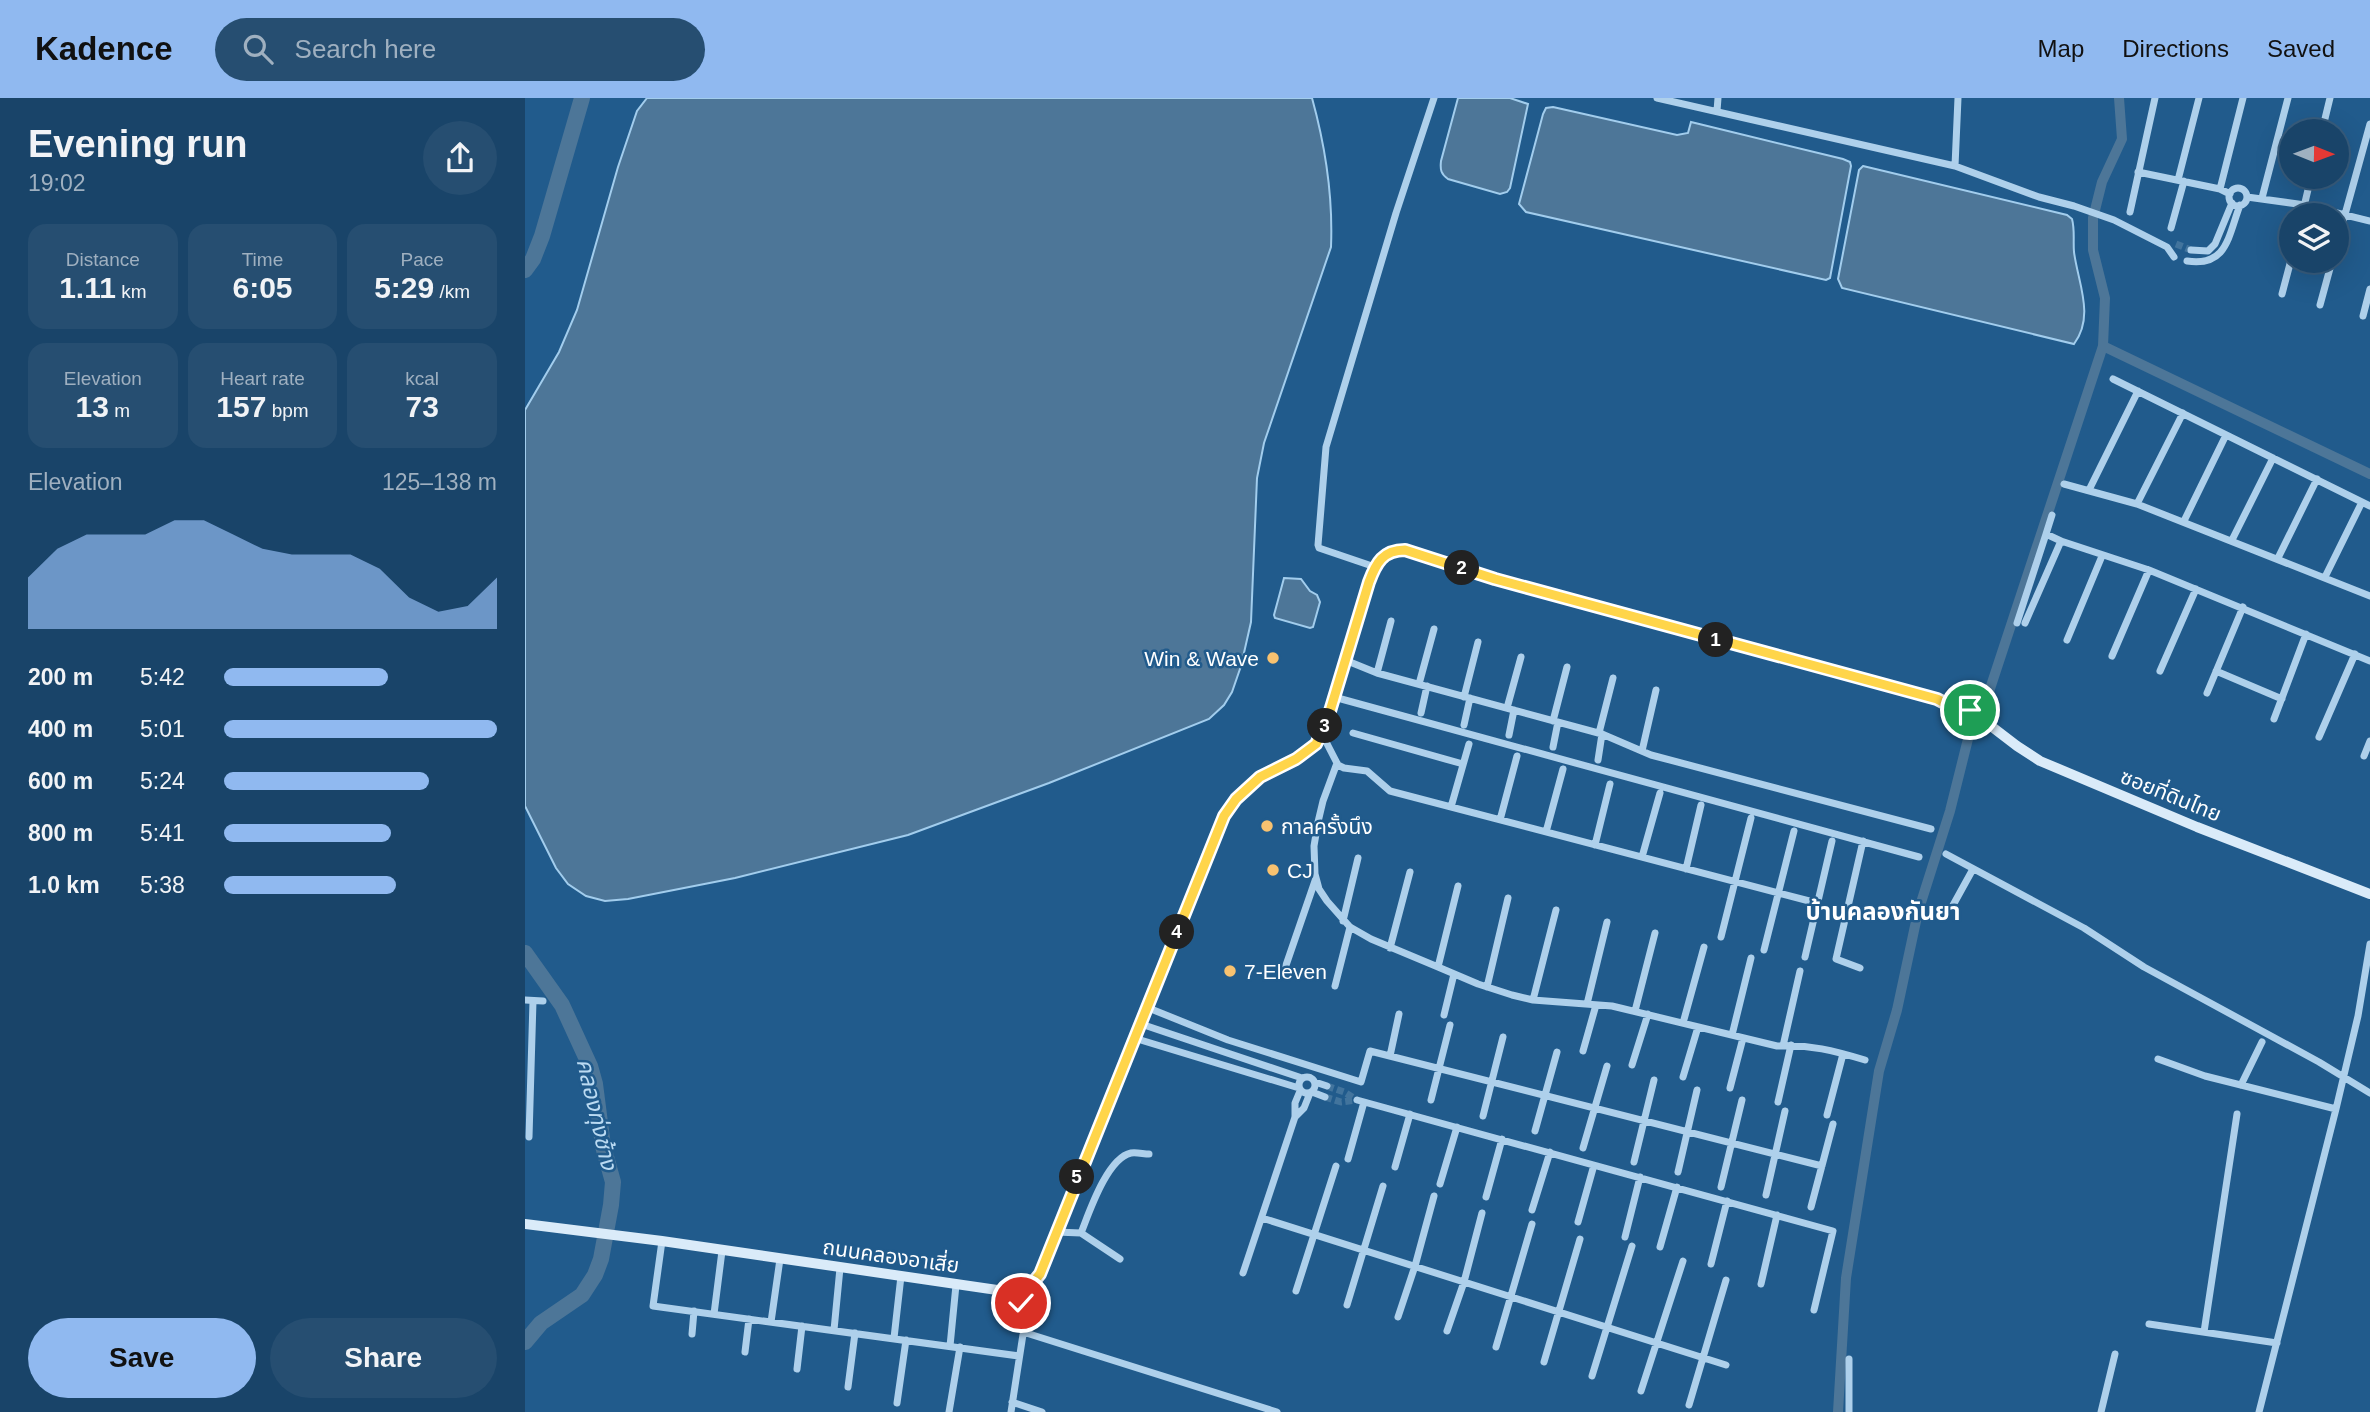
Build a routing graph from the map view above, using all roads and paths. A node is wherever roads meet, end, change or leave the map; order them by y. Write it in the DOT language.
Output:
graph roads {
  1 [pos="1434,98"];
  2 [pos="1657,98"];
  3 [pos="1718,98"];
  4 [pos="1958,98"];
  5 [pos="2155,98"];
  6 [pos="2199,98"];
  7 [pos="2243,98"];
  8 [pos="2288,98"];
  9 [pos="2330,98"];
  10 [pos="1717,111"];
  11 [pos="2325,119"];
  12 [pos="2370,124"];
  13 [pos="1955,166"];
  14 [pos="2138,172"];
  15 [pos="2181,181"];
  16 [pos="2220,189"];
  17 [pos="2247,197"];
  18 [pos="2262,198"];
  19 [pos="2234,201"];
  20 [pos="2293,203"];
  21 [pos="2348,203"];
  22 [pos="2130,212"];
  23 [pos="2349,216"];
  24 [pos="2370,221"];
  25 [pos="2171,228"];
  26 [pos="2176,244"];
  27 [pos="2167,247"];
  28 [pos="2191,250"];
  29 [pos="2174,257"];
  30 [pos="2187,261"];
  31 [pos="2288,273"];
  32 [pos="2329,273"];
  33 [pos="2370,289"];
  34 [pos="2282,294"];
  35 [pos="2320,305"];
  36 [pos="2363,316"];
  37 [pos="2113,379"];
  38 [pos="2138,391"];
  39 [pos="2183,413"];
  40 [pos="2226,435"];
  41 [pos="2273,457"];
  42 [pos="2317,479"];
  43 [pos="2064,484"];
  44 [pos="2088,490"];
  45 [pos="2362,502"];
  46 [pos="2137,504"];
  47 [pos="2370,506"];
  48 [pos="2052,515"];
  49 [pos="2184,521"];
  50 [pos="2046,534"];
  51 [pos="2232,540"];
  52 [pos="2061,541"];
  53 [pos="2102,556"];
  54 [pos="2278,558"];
  55 [pos="1375,567"];
  56 [pos="2149,570"];
  57 [pos="2325,577"];
  58 [pos="2196,589"];
  59 [pos="2370,596"];
  60 [pos="2243,607"];
  61 [pos="1391,621"];
  62 [pos="1434,629"];
  63 [pos="2306,634"];
  64 [pos="2067,640"];
  65 [pos="1478,642"];
  66 [pos="2355,654"];
  67 [pos="1521,656"];
  68 [pos="2112,656"];
  69 [pos="1346,660"];
  70 [pos="2370,661"];
  71 [pos="1567,667"];
  72 [pos="2160,671"];
  73 [pos="2216,671"];
  74 [pos="1377,673"];
  75 [pos="1613,678"];
  76 [pos="1423,685"];
  77 [pos="1656,690"];
  78 [pos="2207,693"];
  79 [pos="1334,697"];
  80 [pos="1467,697"];
  81 [pos="2282,699"];
  82 [pos="1510,709"];
  83 [pos="1421,713"];
  84 [pos="2274,719"];
  85 [pos="1555,721"];
  86 [pos="1464,725"];
  87 [pos="1353,733"];
  88 [pos="1322,734"];
  89 [pos="1601,734"];
  90 [pos="1509,735"];
  91 [pos="2319,737"];
  92 [pos="2370,741"];
  93 [pos="1469,744"];
  94 [pos="1553,747"];
  95 [pos="1643,751"];
  96 [pos="1517,756"];
  97 [pos="2364,756"];
  98 [pos="1598,760"];
  99 [pos="1337,763"];
  100 [pos="1463,764"];
  101 [pos="1563,769"];
  102 [pos="1610,784"];
  103 [pos="1660,793"];
  104 [pos="1701,805"];
  105 [pos="1451,807"];
  106 [pos="1751,818"];
  107 [pos="1500,820"];
  108 [pos="1931,829"];
  109 [pos="1794,831"];
  110 [pos="1546,832"];
  111 [pos="1832,841"];
  112 [pos="1863,841"];
  113 [pos="1595,845"];
  114 [pos="1947,854"];
  115 [pos="1642,857"];
  116 [pos="1919,857"];
  117 [pos="1358,858"];
  118 [pos="1686,869"];
  119 [pos="1973,869"];
  120 [pos="1410,872"];
  121 [pos="1316,877"];
  122 [pos="1736,883"];
  123 [pos="1458,886"];
  124 [pos="1779,893"];
  125 [pos="2370,894"];
  126 [pos="1509,898"];
  127 [pos="1817,903"];
  128 [pos="1952,908"];
  129 [pos="1556,911"];
  130 [pos="1343,921"];
  131 [pos="1607,922"];
  132 [pos="1350,927"];
  133 [pos="1655,933"];
  134 [pos="1721,937"];
  135 [pos="2370,944"];
  136 [pos="1705,947"];
  137 [pos="1391,948"];
  138 [pos="1764,950"];
  139 [pos="1805,957"];
  140 [pos="1751,958"];
  141 [pos="1437,967"];
  142 [pos="1860,968"];
  143 [pos="1284,971"];
  144 [pos="1800,971"];
  145 [pos="1454,974"];
  146 [pos="1335,986"];
  147 [pos="1487,987"];
  148 [pos="1533,1000"];
  149 [pos="529,1001"];
  150 [pos="543,1001"];
  151 [pos="1587,1004"];
  152 [pos="1596,1005"];
  153 [pos="1146,1007"];
  154 [pos="1635,1011"];
  155 [pos="1399,1014"];
  156 [pos="1648,1014"];
  157 [pos="1444,1015"];
  158 [pos="1683,1023"];
  159 [pos="1140,1024"];
  160 [pos="1450,1026"];
  161 [pos="1698,1027"];
  162 [pos="1732,1035"];
  163 [pos="1503,1037"];
  164 [pos="1134,1038"];
  165 [pos="1743,1038"];
  166 [pos="2262,1042"];
  167 [pos="1787,1046"];
  168 [pos="1583,1051"];
  169 [pos="1556,1052"];
  170 [pos="1843,1054"];
  171 [pos="1391,1056"];
  172 [pos="2158,1059"];
  173 [pos="1865,1060"];
  174 [pos="1632,1065"];
  175 [pos="1607,1066"];
  176 [pos="1439,1069"];
  177 [pos="1683,1077"];
  178 [pos="2344,1077"];
  179 [pos="1302,1078"];
  180 [pos="1654,1080"];
  181 [pos="1315,1082"];
  182 [pos="1492,1082"];
  183 [pos="2241,1085"];
  184 [pos="1327,1086"];
  185 [pos="1730,1088"];
  186 [pos="1300,1089"];
  187 [pos="1697,1090"];
  188 [pos="1311,1093"];
  189 [pos="2370,1093"];
  190 [pos="1544,1096"];
  191 [pos="1325,1097"];
  192 [pos="1431,1100"];
  193 [pos="1742,1100"];
  194 [pos="1778,1102"];
  195 [pos="1595,1109"];
  196 [pos="2336,1109"];
  197 [pos="1785,1111"];
  198 [pos="1410,1114"];
  199 [pos="2237,1114"];
  200 [pos="1827,1115"];
  201 [pos="1483,1116"];
  202 [pos="1295,1117"];
  203 [pos="1644,1122"];
  204 [pos="1833,1124"];
  205 [pos="1457,1127"];
  206 [pos="1535,1131"];
  207 [pos="1687,1133"];
  208 [pos="529,1137"];
  209 [pos="1502,1139"];
  210 [pos="1732,1144"];
  211 [pos="1583,1148"];
  212 [pos="1550,1152"];
  213 [pos="1149,1154"];
  214 [pos="1775,1156"];
  215 [pos="1348,1158"];
  216 [pos="1634,1162"];
  217 [pos="1594,1165"];
  218 [pos="1336,1166"];
  219 [pos="1822,1166"];
  220 [pos="1395,1167"];
  221 [pos="1678,1172"];
  222 [pos="1640,1177"];
  223 [pos="1440,1184"];
  224 [pos="1383,1186"];
  225 [pos="1677,1187"];
  226 [pos="1721,1187"];
  227 [pos="1766,1195"];
  228 [pos="1434,1196"];
  229 [pos="1486,1197"];
  230 [pos="1727,1201"];
  231 [pos="1811,1207"];
  232 [pos="1532,1210"];
  233 [pos="1482,1213"];
  234 [pos="1777,1215"];
  235 [pos="1262,1218"];
  236 [pos="1578,1222"];
  237 [pos="525,1224"];
  238 [pos="1532,1224"];
  239 [pos="1056,1232"];
  240 [pos="1081,1233"];
  241 [pos="1316,1235"];
  242 [pos="1625,1237"];
  243 [pos="1580,1239"];
  244 [pos="662,1241"];
  245 [pos="1632,1246"];
  246 [pos="1660,1247"];
  247 [pos="722,1251"];
  248 [pos="1366,1251"];
  249 [pos="780,1259"];
  250 [pos="1120,1259"];
  251 [pos="1683,1261"];
  252 [pos="1711,1264"];
  253 [pos="1415,1266"];
  254 [pos="840,1268"];
  255 [pos="1243,1273"];
  256 [pos="901,1276"];
  257 [pos="1035,1280"];
  258 [pos="1726,1280"];
  259 [pos="1464,1282"];
  260 [pos="1761,1284"];
  261 [pos="956,1285"];
  262 [pos="1021,1290"];
  263 [pos="1296,1291"];
  264 [pos="1511,1297"];
  265 [pos="1347,1305"];
  266 [pos="1814,1310"];
  267 [pos="694,1311"];
  268 [pos="1559,1312"];
  269 [pos="714,1314"];
  270 [pos="1025,1315"];
  271 [pos="1398,1317"];
  272 [pos="749,1319"];
  273 [pos="771,1322"];
  274 [pos="2149,1324"];
  275 [pos="802,1326"];
  276 [pos="1608,1328"];
  277 [pos="834,1330"];
  278 [pos="1447,1331"];
  279 [pos="1023,1332"];
  280 [pos="2204,1332"];
  281 [pos="855,1333"];
  282 [pos="692,1334"];
  283 [pos="894,1338"];
  284 [pos="906,1340"];
  285 [pos="1656,1343"];
  286 [pos="2277,1343"];
  287 [pos="950,1346"];
  288 [pos="1496,1347"];
  289 [pos="960,1348"];
  290 [pos="745,1352"];
  291 [pos="2115,1354"];
  292 [pos="1019,1356"];
  293 [pos="1703,1358"];
  294 [pos="1849,1359"];
  295 [pos="1543,1362"];
  296 [pos="1725,1365"];
  297 [pos="797,1369"];
  298 [pos="1592,1376"];
  299 [pos="848,1387"];
  300 [pos="1641,1391"];
  301 [pos="1012,1402"];
  302 [pos="897,1403"];
  303 [pos="1689,1405"];
  304 [pos="949,1412"];
  305 [pos="1011,1412"];
  306 [pos="1042,1412"];
  307 [pos="1277,1412"];
  308 [pos="1849,1412"];
  309 [pos="2101,1412"];
  310 [pos="2259,1412"];
  1 -- 55 [label="street"];
  2 -- 10 [label="street"];
  3 -- 10 [label="street"];
  4 -- 13 [label="street"];
  5 -- 14 [label="street"];
  6 -- 15 [label="street"];
  7 -- 16 [label="street"];
  8 -- 18 [label="street"];
  9 -- 11 [label="street"];
  10 -- 13 [label="street"];
  12 -- 21 [label="street"];
  13 -- 27 [label="street"];
  14 -- 15 [label="street"];
  14 -- 22 [label="street"];
  15 -- 16 [label="street"];
  15 -- 25 [label="street"];
  16 -- 19 [label="street"];
  17 -- 18 [label="street"];
  17 -- 19 [label="street"];
  17 -- 19 [label="street"];
  18 -- 20 [label="street"];
  19 -- 28 [label="street"];
  19 -- 30 [label="street"];
  23 -- 24 [label="street"];
  26 -- 27 [label="street"];
  27 -- 29 [label="street"];
  31 -- 34 [label="street"];
  32 -- 35 [label="street"];
  33 -- 36 [label="street"];
  37 -- 38 [label="street"];
  38 -- 39 [label="street"];
  38 -- 44 [label="street"];
  39 -- 40 [label="street"];
  39 -- 46 [label="street"];
  40 -- 41 [label="street"];
  40 -- 49 [label="street"];
  41 -- 42 [label="street"];
  41 -- 51 [label="street"];
  42 -- 45 [label="street"];
  42 -- 54 [label="street"];
  43 -- 44 [label="street"];
  44 -- 46 [label="street"];
  45 -- 47 [label="street"];
  45 -- 57 [label="street"];
  46 -- 49 [label="street"];
  48 -- 50 [label="street"];
  49 -- 51 [label="street"];
  50 -- 52 [label="street"];
  50 -- 52 [label="street"];
  51 -- 54 [label="street"];
  52 -- 53 [label="street"];
  53 -- 56 [label="street"];
  53 -- 64 [label="street"];
  54 -- 57 [label="street"];
  55 -- 69 [label="street"];
  55 -- 125 [label="street, ซอยที่ดินไทย"];
  56 -- 58 [label="street"];
  56 -- 68 [label="street"];
  57 -- 59 [label="street"];
  58 -- 60 [label="street"];
  58 -- 72 [label="street"];
  60 -- 63 [label="street"];
  60 -- 73 [label="street"];
  61 -- 74 [label="street"];
  62 -- 76 [label="street"];
  63 -- 66 [label="street"];
  63 -- 81 [label="street"];
  65 -- 80 [label="street"];
  66 -- 70 [label="street"];
  66 -- 91 [label="street"];
  67 -- 82 [label="street"];
  69 -- 74 [label="street"];
  69 -- 79 [label="street"];
  71 -- 85 [label="street"];
  73 -- 78 [label="street"];
  73 -- 81 [label="street"];
  74 -- 76 [label="street"];
  75 -- 89 [label="street"];
  76 -- 80 [label="street"];
  76 -- 83 [label="street"];
  77 -- 95 [label="street"];
  79 -- 88 [label="street"];
  79 -- 112 [label="street"];
  80 -- 82 [label="street"];
  80 -- 86 [label="street"];
  81 -- 84 [label="street"];
  82 -- 85 [label="street"];
  82 -- 90 [label="street"];
  85 -- 89 [label="street"];
  85 -- 94 [label="street"];
  87 -- 100 [label="street"];
  88 -- 99 [label="street"];
  88 -- 153 [label="street"];
  89 -- 95 [label="street"];
  89 -- 98 [label="street"];
  92 -- 97 [label="street"];
  93 -- 100 [label="street"];
  95 -- 108 [label="street"];
  96 -- 107 [label="street"];
  99 -- 105 [label="street"];
  99 -- 121 [label="street"];
  100 -- 105 [label="street"];
  101 -- 110 [label="street"];
  102 -- 113 [label="street"];
  103 -- 115 [label="street"];
  104 -- 118 [label="street"];
  105 -- 107 [label="street"];
  106 -- 122 [label="street"];
  107 -- 110 [label="street"];
  109 -- 124 [label="street"];
  110 -- 113 [label="street"];
  111 -- 127 [label="street"];
  112 -- 116 [label="street"];
  112 -- 142 [label="street"];
  113 -- 115 [label="street"];
  114 -- 119 [label="street"];
  115 -- 118 [label="street"];
  117 -- 130 [label="street"];
  118 -- 122 [label="street"];
  119 -- 128 [label="street"];
  119 -- 178 [label="street"];
  120 -- 137 [label="street"];
  121 -- 130 [label="street"];
  121 -- 143 [label="street"];
  122 -- 124 [label="street"];
  122 -- 134 [label="street"];
  123 -- 141 [label="street"];
  124 -- 127 [label="street"];
  124 -- 138 [label="street"];
  126 -- 147 [label="street"];
  127 -- 139 [label="street"];
  129 -- 148 [label="street"];
  130 -- 132 [label="street"];
  131 -- 151 [label="street"];
  132 -- 137 [label="street"];
  132 -- 146 [label="street"];
  133 -- 154 [label="street"];
  135 -- 178 [label="street"];
  136 -- 158 [label="street"];
  137 -- 141 [label="street"];
  140 -- 162 [label="street"];
  141 -- 145 [label="street"];
  144 -- 167 [label="street"];
  145 -- 147 [label="street"];
  145 -- 157 [label="street"];
  147 -- 148 [label="street"];
  148 -- 151 [label="street"];
  149 -- 150 [label="street"];
  149 -- 208 [label="street"];
  151 -- 152 [label="street"];
  152 -- 154 [label="street"];
  152 -- 168 [label="street"];
  153 -- 159 [label="street"];
  153 -- 171 [label="street"];
  154 -- 156 [label="street"];
  155 -- 171 [label="street"];
  156 -- 158 [label="street"];
  156 -- 174 [label="street"];
  158 -- 161 [label="street"];
  159 -- 164 [label="street"];
  159 -- 179 [label="street"];
  160 -- 176 [label="street"];
  161 -- 162 [label="street"];
  161 -- 177 [label="street"];
  162 -- 165 [label="street"];
  163 -- 182 [label="street"];
  164 -- 186 [label="street"];
  164 -- 239 [label="street"];
  165 -- 167 [label="street"];
  165 -- 185 [label="street"];
  166 -- 183 [label="street"];
  167 -- 170 [label="street"];
  167 -- 194 [label="street"];
  169 -- 190 [label="street"];
  170 -- 173 [label="street"];
  170 -- 200 [label="street"];
  171 -- 176 [label="street"];
  172 -- 183 [label="street"];
  175 -- 195 [label="street"];
  176 -- 182 [label="street"];
  176 -- 192 [label="street"];
  178 -- 189 [label="street"];
  178 -- 196 [label="street"];
  179 -- 181 [label="street"];
  179 -- 186 [label="street"];
  180 -- 203 [label="street"];
  181 -- 184 [label="street"];
  181 -- 188 [label="street"];
  182 -- 190 [label="street"];
  182 -- 201 [label="street"];
  183 -- 196 [label="street"];
  186 -- 188 [label="street"];
  186 -- 202 [label="street"];
  187 -- 207 [label="street"];
  188 -- 191 [label="street"];
  188 -- 202 [label="street"];
  190 -- 195 [label="street"];
  190 -- 206 [label="street"];
  193 -- 210 [label="street"];
  195 -- 203 [label="street"];
  195 -- 211 [label="street"];
  196 -- 286 [label="street"];
  197 -- 214 [label="street"];
  198 -- 205 [label="street"];
  198 -- 215 [label="street"];
  198 -- 220 [label="street"];
  199 -- 280 [label="street"];
  202 -- 235 [label="street"];
  203 -- 207 [label="street"];
  203 -- 216 [label="street"];
  204 -- 219 [label="street"];
  205 -- 209 [label="street"];
  205 -- 223 [label="street"];
  207 -- 210 [label="street"];
  207 -- 221 [label="street"];
  209 -- 212 [label="street"];
  209 -- 229 [label="street"];
  210 -- 214 [label="street"];
  210 -- 226 [label="street"];
  212 -- 217 [label="street"];
  212 -- 232 [label="street"];
  213 -- 240 [label="street"];
  214 -- 219 [label="street"];
  214 -- 227 [label="street"];
  217 -- 222 [label="street"];
  217 -- 236 [label="street"];
  218 -- 241 [label="street"];
  219 -- 231 [label="street"];
  222 -- 225 [label="street"];
  222 -- 242 [label="street"];
  224 -- 248 [label="street"];
  225 -- 230 [label="street"];
  225 -- 246 [label="street"];
  228 -- 253 [label="street"];
  230 -- 234 [label="street"];
  230 -- 252 [label="street"];
  233 -- 259 [label="street"];
  234 -- 260 [label="street"];
  234 -- 266 [label="street"];
  235 -- 241 [label="street"];
  235 -- 255 [label="street"];
  237 -- 244 [label="street, ถนนคลองอาเสี่ย"];
  238 -- 264 [label="street"];
  239 -- 240 [label="street"];
  239 -- 257 [label="street"];
  240 -- 250 [label="street"];
  241 -- 248 [label="street"];
  241 -- 263 [label="street"];
  243 -- 268 [label="street"];
  244 -- 247 [label="street, ถนนคลองอาเสี่ย"];
  244 -- 267 [label="street"];
  245 -- 276 [label="street"];
  247 -- 249 [label="street, ถนนคลองอาเสี่ย"];
  247 -- 269 [label="street"];
  248 -- 253 [label="street"];
  248 -- 265 [label="street"];
  249 -- 254 [label="street, ถนนคลองอาเสี่ย"];
  249 -- 273 [label="street"];
  251 -- 285 [label="street"];
  253 -- 259 [label="street"];
  253 -- 271 [label="street"];
  254 -- 256 [label="street, ถนนคลองอาเสี่ย"];
  254 -- 277 [label="street"];
  256 -- 261 [label="street, ถนนคลองอาเสี่ย"];
  256 -- 283 [label="street"];
  257 -- 262 [label="street"];
  257 -- 270 [label="street"];
  258 -- 293 [label="street"];
  259 -- 264 [label="street"];
  259 -- 278 [label="street"];
  261 -- 262 [label="street, ถนนคลองอาเสี่ย"];
  261 -- 287 [label="street"];
  262 -- 270 [label="street"];
  264 -- 268 [label="street"];
  264 -- 288 [label="street"];
  267 -- 269 [label="street"];
  267 -- 282 [label="street"];
  268 -- 276 [label="street"];
  268 -- 295 [label="street"];
  269 -- 272 [label="street"];
  270 -- 279 [label="street"];
  272 -- 273 [label="street"];
  272 -- 290 [label="street"];
  273 -- 275 [label="street"];
  274 -- 280 [label="street"];
  275 -- 277 [label="street"];
  275 -- 297 [label="street"];
  276 -- 285 [label="street"];
  276 -- 298 [label="street"];
  277 -- 281 [label="street"];
  279 -- 292 [label="street"];
  279 -- 307 [label="street"];
  280 -- 286 [label="street"];
  281 -- 283 [label="street"];
  281 -- 299 [label="street"];
  283 -- 284 [label="street"];
  284 -- 287 [label="street"];
  284 -- 302 [label="street"];
  285 -- 293 [label="street"];
  285 -- 300 [label="street"];
  286 -- 310 [label="street"];
  287 -- 289 [label="street"];
  289 -- 292 [label="street"];
  289 -- 304 [label="street"];
  291 -- 309 [label="street"];
  292 -- 301 [label="street"];
  293 -- 296 [label="street"];
  293 -- 303 [label="street"];
  294 -- 308 [label="street"];
  301 -- 305 [label="street"];
  301 -- 306 [label="street"];
}
